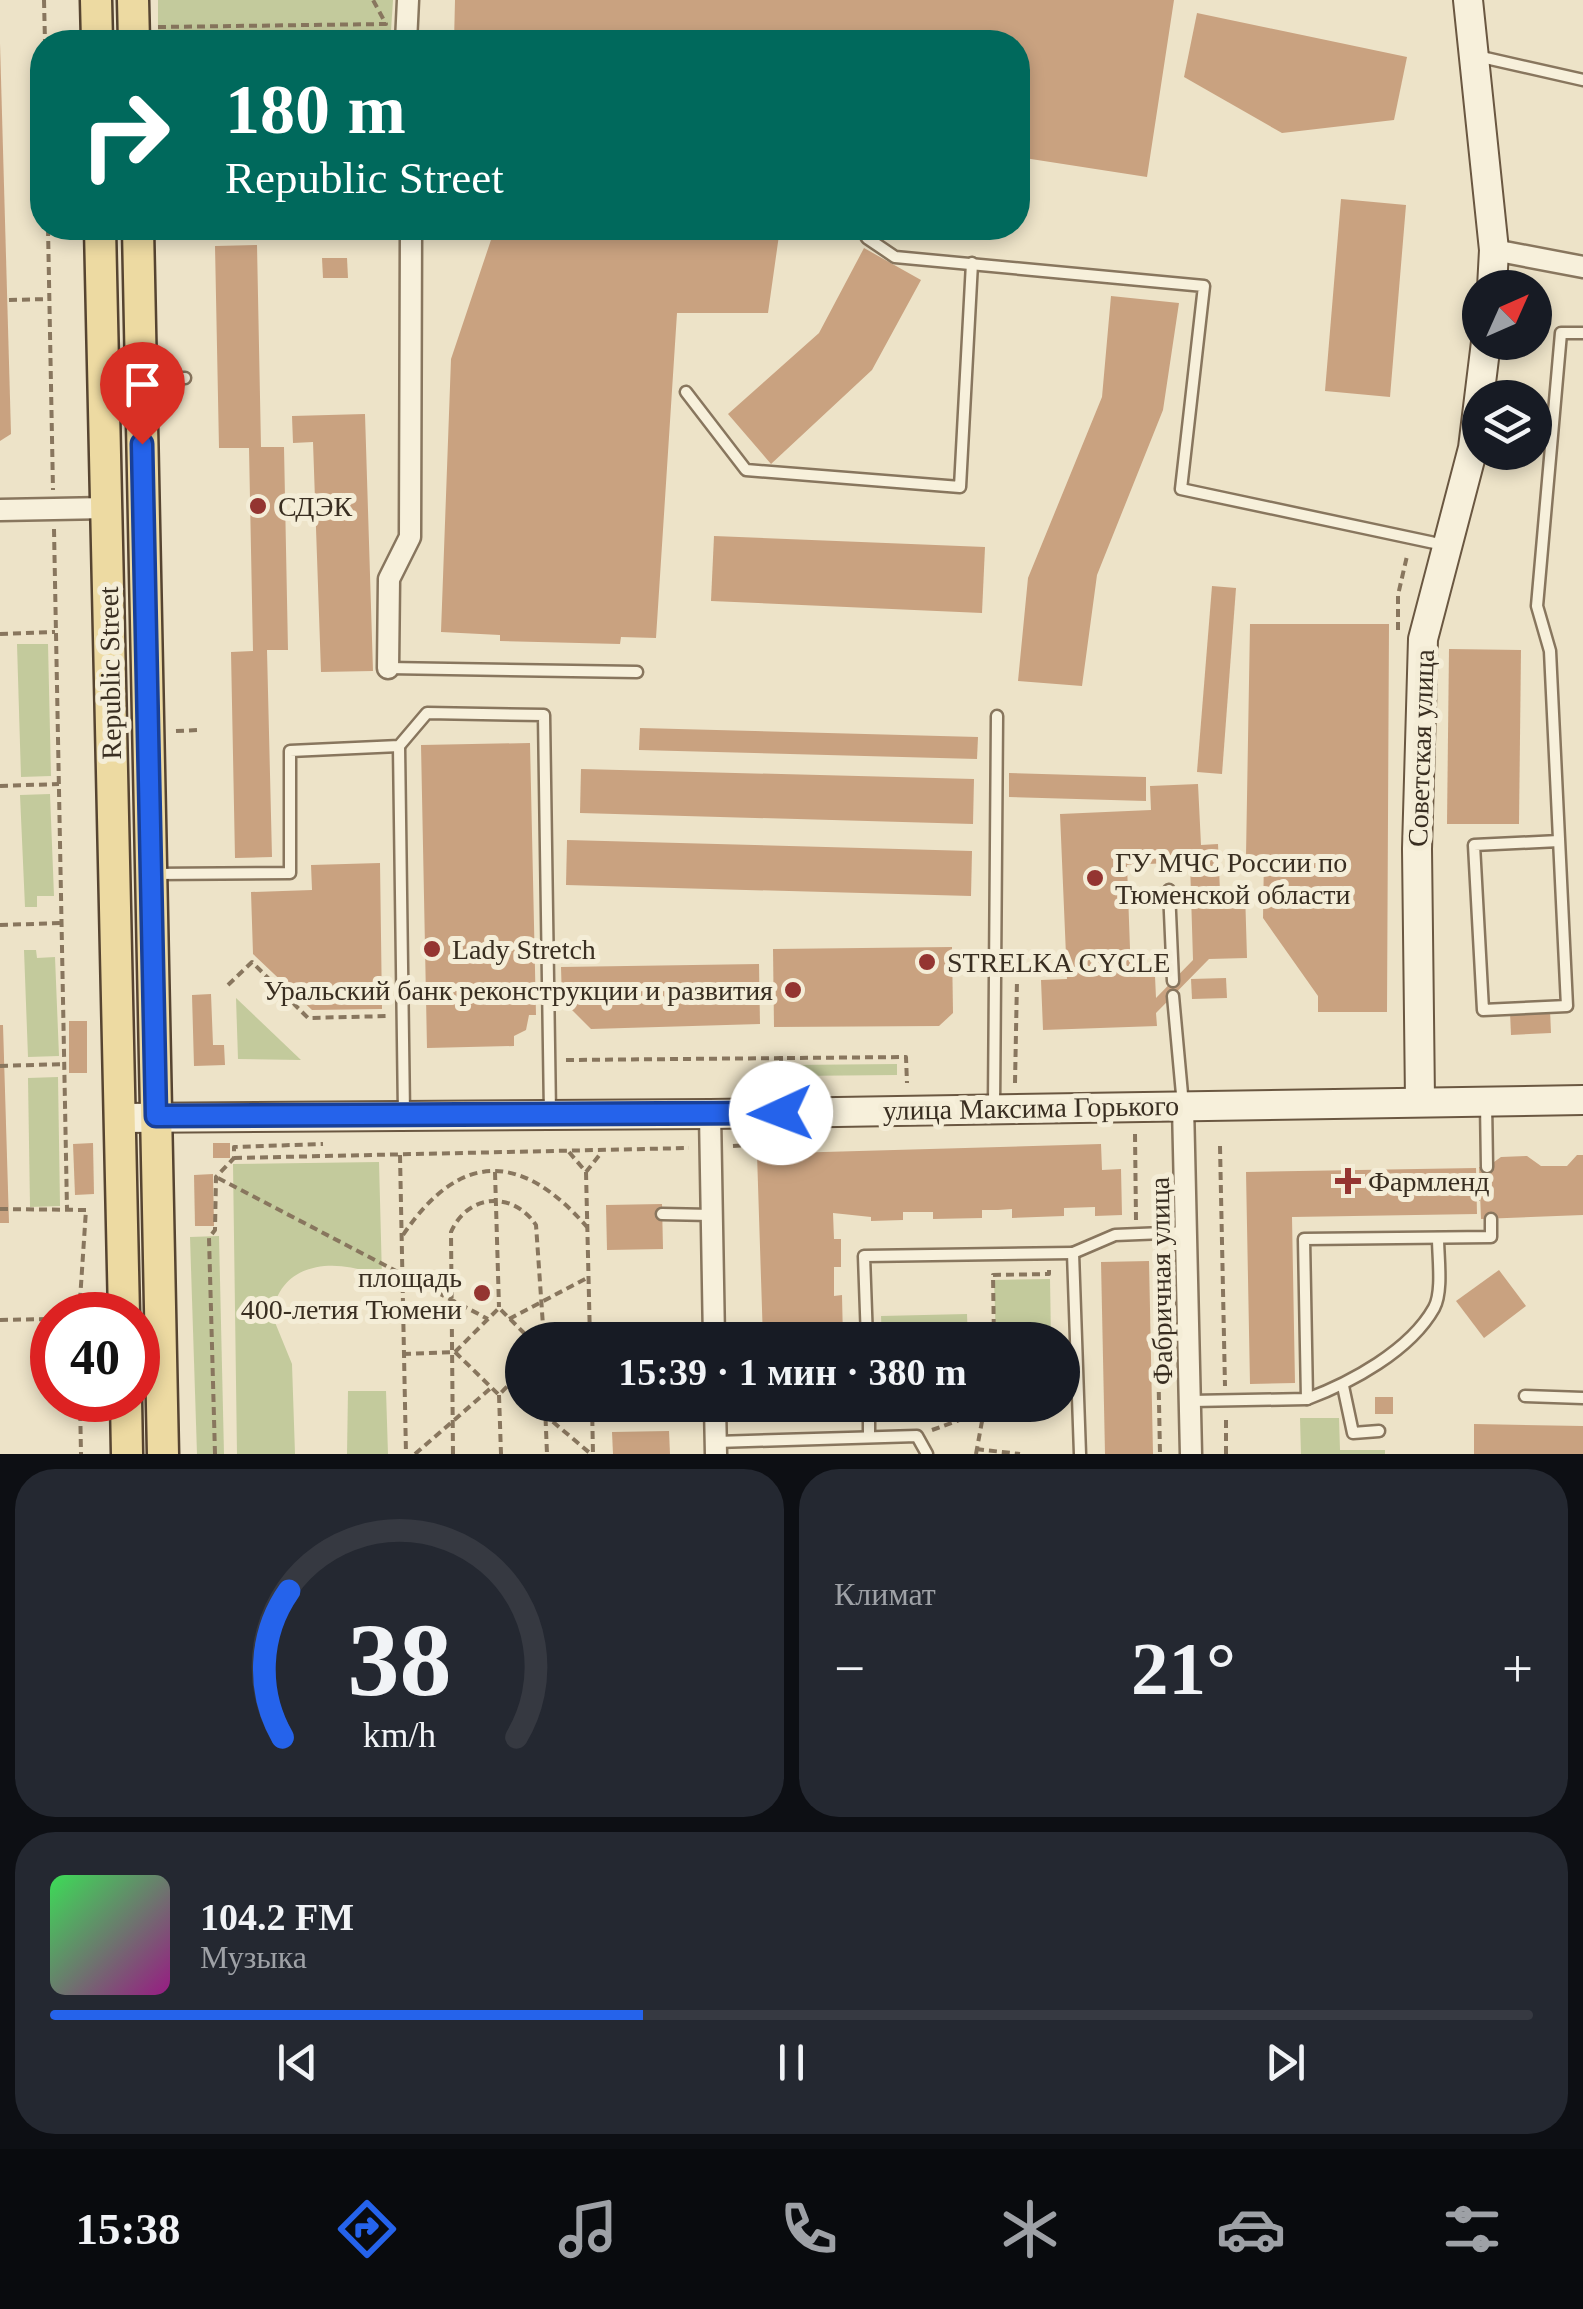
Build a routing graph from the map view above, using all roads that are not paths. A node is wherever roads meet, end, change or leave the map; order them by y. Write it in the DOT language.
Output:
graph roads {
  1 [pos="96,0"];
  2 [pos="133,0"];
  3 [pos="408,0"];
  4 [pos="1468,0"];
  5 [pos="97,30"];
  6 [pos="144,30"];
  7 [pos="407,30"];
  8 [pos="1470,54"];
  9 [pos="1583,80"];
  10 [pos="100,240"];
  11 [pos="138,240"];
  12 [pos="411,240"];
  13 [pos="870,240"];
  14 [pos="1494,250"];
  15 [pos="972,264"];
  16 [pos="1583,267"];
  17 [pos="1493,270"];
  18 [pos="1583,333"];
  19 [pos="1484,360"];
  20 [pos="186,378"];
  21 [pos="140,379"];
  22 [pos="686,392"];
  23 [pos="107,508"];
  24 [pos="0,510"];
  25 [pos="1450,546"];
  26 [pos="388,668"];
  27 [pos="637,672"];
  28 [pos="997,716"];
  29 [pos="399,746"];
  30 [pos="1559,841"];
  31 [pos="151,874"];
  32 [pos="1169,890"];
  33 [pos="1173,981"];
  34 [pos="1174,996"];
  35 [pos="1420,1100"];
  36 [pos="1583,1100"];
  37 [pos="1486,1102"];
  38 [pos="1182,1106"];
  39 [pos="994,1108"];
  40 [pos="404,1114"];
  41 [pos="550,1114"];
  42 [pos="710,1114"];
  43 [pos="156,1116"];
  44 [pos="120,1118"];
  45 [pos="1482,1167"];
  46 [pos="662,1214"];
  47 [pos="711,1216"];
  48 [pos="1490,1218"];
  49 [pos="1188,1232"];
  50 [pos="1438,1238"];
  51 [pos="1074,1253"];
  52 [pos="124,1292"];
  53 [pos="714,1322"];
  54 [pos="866,1322"];
  55 [pos="1342,1386"];
  56 [pos="1525,1396"];
  57 [pos="1583,1398"];
  58 [pos="1307,1399"];
  59 [pos="1191,1400"];
  60 [pos="126,1422"];
  61 [pos="715,1422"];
  62 [pos="869,1422"];
  63 [pos="1378,1431"];
  64 [pos="869,1436"];
  65 [pos="716,1448"];
  66 [pos="127,1454"];
  67 [pos="163,1454"];
  68 [pos="927,1454"];
  69 [pos="1080,1454"];
  70 [pos="1191,1454"];
  1 -- 5 [label="main road"];
  2 -- 6 [label="main road"];
  3 -- 7 [label="street"];
  4 -- 8 [label="street"];
  8 -- 9 [label="lane"];
  8 -- 14 [label="street"];
  10 -- 23 [label="main road, Republic Street"];
  11 -- 21 [label="main road, Republic Street"];
  12 -- 26 [label="street"];
  13 -- 15 [label="lane"];
  14 -- 16 [label="street"];
  14 -- 17 [label="street"];
  15 -- 22 [label="lane"];
  15 -- 25 [label="lane"];
  18 -- 30 [label="lane"];
  19 -- 25 [label="street, Советская улица"];
  20 -- 21 [label="lane"];
  21 -- 31 [label="main road, Republic Street"];
  23 -- 24 [label="street"];
  23 -- 44 [label="main road, Republic Street"];
  25 -- 35 [label="street, Советская улица"];
  26 -- 27 [label="lane"];
  28 -- 39 [label="lane"];
  29 -- 31 [label="lane"];
  29 -- 40 [label="lane"];
  29 -- 41 [label="lane"];
  30 -- 30 [label="lane"];
  31 -- 43 [label="main road, Republic Street"];
  32 -- 33 [label="lane"];
  34 -- 38 [label="lane"];
  35 -- 37 [label="street, улица Максима Горького"];
  35 -- 38 [label="street, улица Максима Горького"];
  36 -- 37 [label="street, улица Максима Горького"];
  37 -- 45 [label="lane"];
  38 -- 39 [label="street, улица Максима Горького"];
  38 -- 49 [label="street, Фабричная улица"];
  39 -- 42 [label="street, улица Максима Горького"];
  40 -- 41 [label="street, улица Максима Горького"];
  40 -- 43 [label="street, улица Максима Горького"];
  41 -- 42 [label="street, улица Максима Горького"];
  42 -- 47 [label="street"];
  43 -- 44 [label="street, улица Максима Горького"];
  43 -- 67 [label="main road, Republic Street"];
  44 -- 52 [label="main road, Republic Street"];
  46 -- 47 [label="lane"];
  47 -- 53 [label="street"];
  48 -- 50 [label="lane"];
  49 -- 51 [label="lane"];
  49 -- 59 [label="street, Фабричная улица"];
  50 -- 55 [label="lane"];
  50 -- 58 [label="lane"];
  51 -- 54 [label="lane"];
  51 -- 69 [label="lane"];
  55 -- 58 [label="lane"];
  55 -- 63 [label="lane"];
  56 -- 57 [label="lane"];
  58 -- 59 [label="lane"];
  59 -- 70 [label="street, Фабричная улица"];
  60 -- 66 [label="main road"];
  61 -- 65 [label="street"];
  62 -- 64 [label="lane"];
  64 -- 65 [label="lane"];
  64 -- 68 [label="lane"];
}
